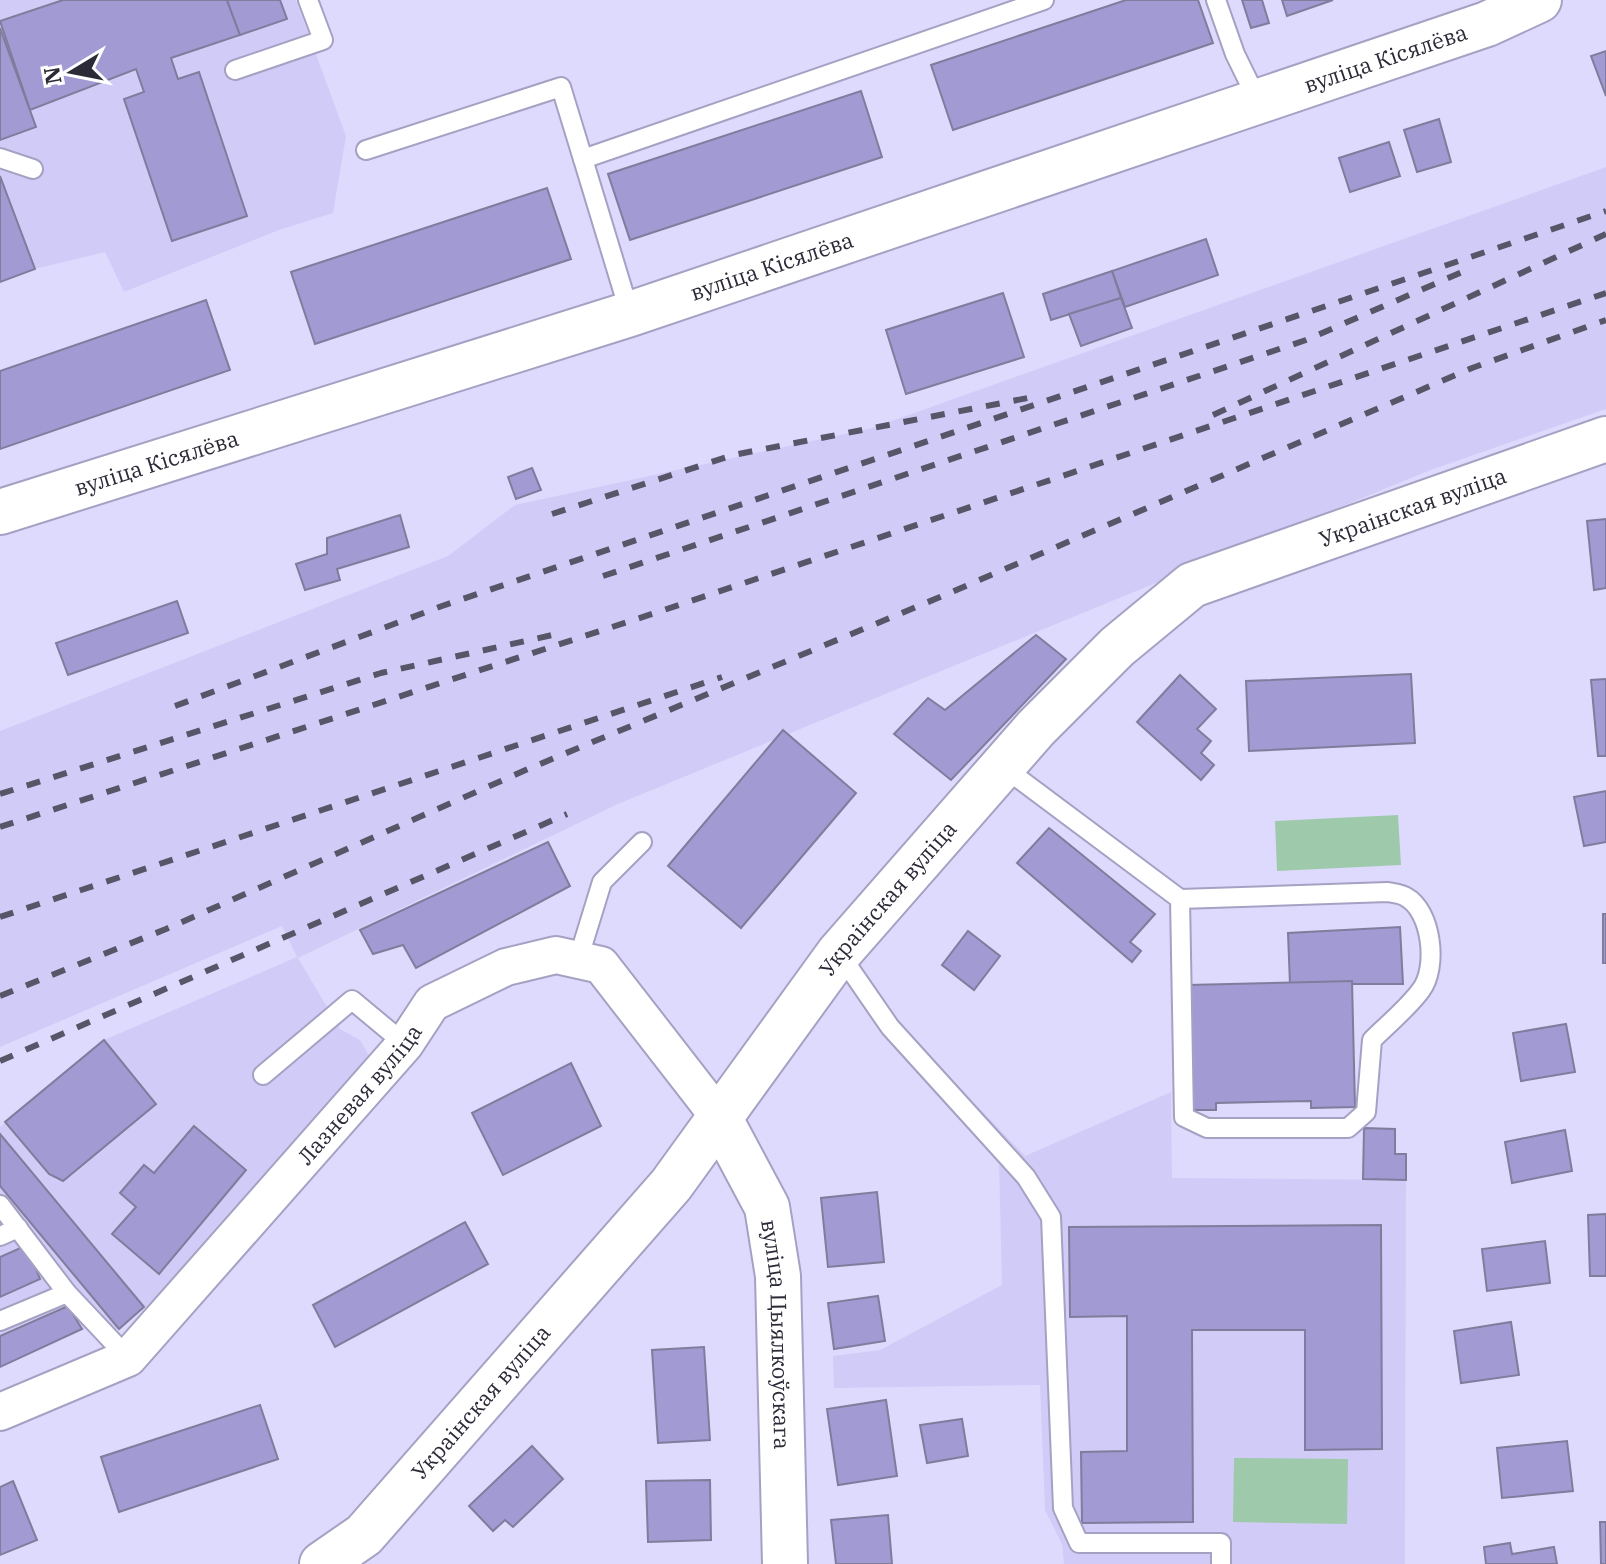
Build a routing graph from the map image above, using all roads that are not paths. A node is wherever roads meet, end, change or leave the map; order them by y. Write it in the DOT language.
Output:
graph roads {
  1 [pos="308,0"];
  2 [pos="1044,0"];
  3 [pos="1216,0"];
  4 [pos="1539,0"];
  5 [pos="235,70"];
  6 [pos="1258,101"];
  7 [pos="366,150"];
  8 [pos="0,158"];
  9 [pos="583,159"];
  10 [pos="33,169"];
  11 [pos="630,314"];
  12 [pos="1606,439"];
  13 [pos="0,512"];
  14 [pos="1002,766"];
  15 [pos="642,842"];
  16 [pos="1180,899"];
  17 [pos="839,953"];
  18 [pos="578,960"];
  19 [pos="405,1044"];
  20 [pos="263,1075"];
  21 [pos="719,1117"];
  22 [pos="0,1205"];
  23 [pos="18,1228"];
  24 [pos="0,1236"];
  25 [pos="67,1293"];
  26 [pos="0,1321"];
  27 [pos="128,1358"];
  28 [pos="0,1412"];
  29 [pos="364,1550"];
  30 [pos="322,1564"];
  31 [pos="785,1564"];
  32 [pos="1221,1564"];
  1 -- 5 [label="lane"];
  2 -- 9 [label="lane"];
  3 -- 6 [label="lane"];
  4 -- 6 [label="street, вуліца Кісялёва"];
  6 -- 11 [label="street, вуліца Кісялёва"];
  7 -- 9 [label="lane"];
  8 -- 10 [label="lane"];
  9 -- 11 [label="lane"];
  11 -- 13 [label="street, вуліца Кісялёва"];
  12 -- 14 [label="street, Украінская вуліца"];
  14 -- 16 [label="lane"];
  14 -- 17 [label="street, Украінская вуліца"];
  15 -- 18 [label="lane"];
  16 -- 16 [label="lane"];
  17 -- 21 [label="street, Украінская вуліца"];
  17 -- 32 [label="lane"];
  18 -- 19 [label="street, Лазневая вуліца"];
  18 -- 21 [label="street, Лазневая вуліца"];
  19 -- 20 [label="lane"];
  19 -- 27 [label="street, Лазневая вуліца"];
  21 -- 29 [label="street, Украінская вуліца"];
  21 -- 31 [label="street, вуліца Цыялкоўскага"];
  22 -- 23 [label="lane"];
  23 -- 24 [label="lane"];
  23 -- 25 [label="lane"];
  25 -- 26 [label="lane"];
  25 -- 27 [label="lane"];
  27 -- 28 [label="street, Лазневая вуліца"];
  29 -- 30 [label="street, Украінская вуліца"];
}
